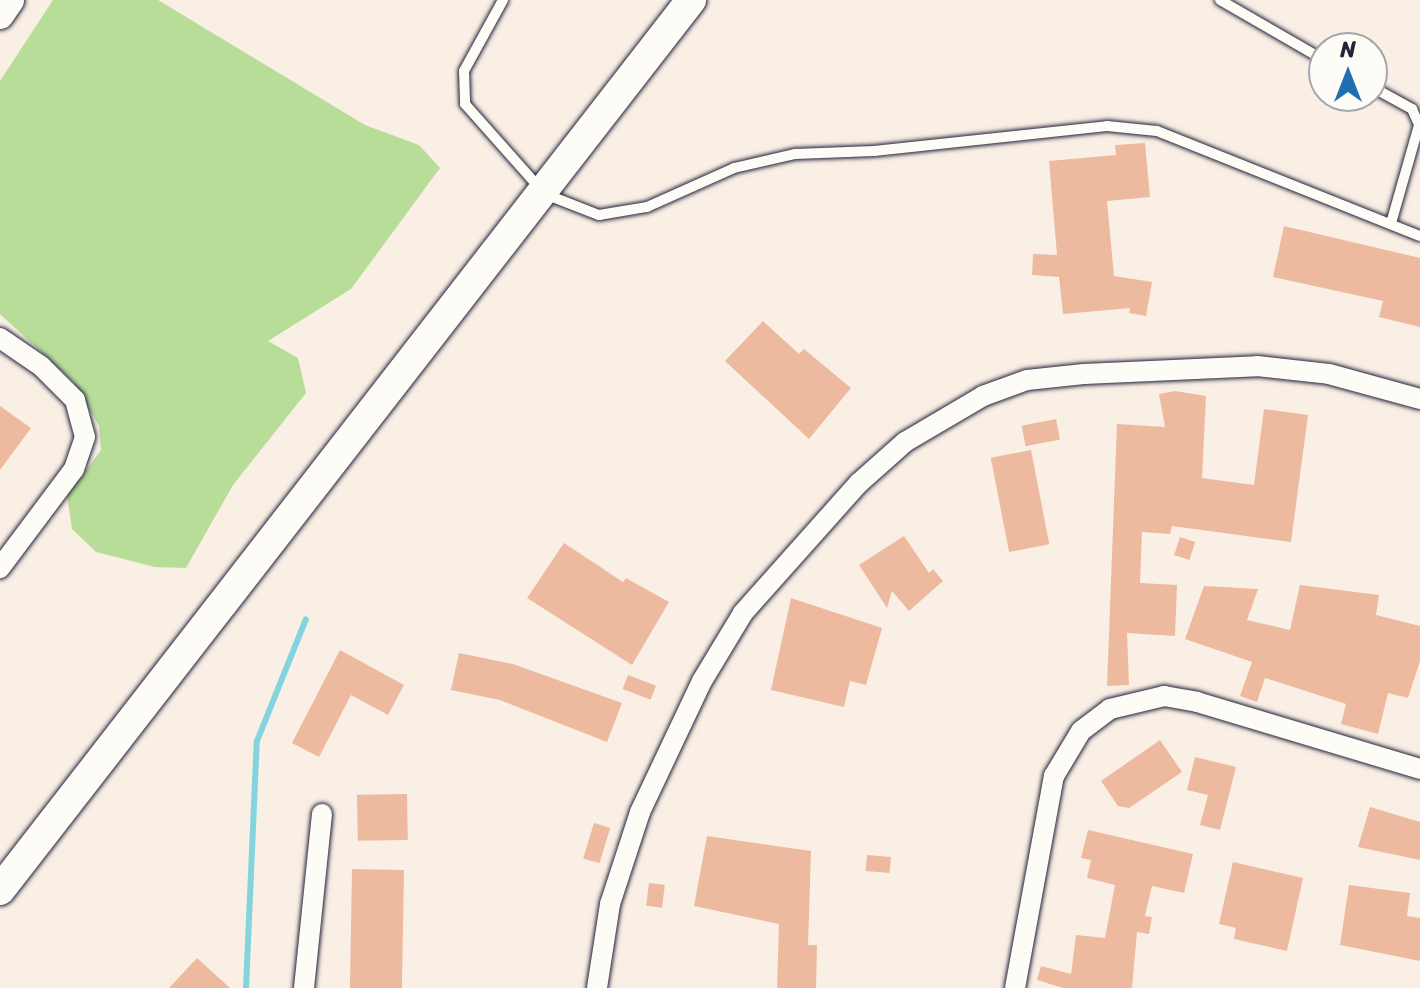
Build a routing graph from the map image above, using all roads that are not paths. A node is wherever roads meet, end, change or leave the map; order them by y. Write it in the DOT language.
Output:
graph roads {
  1 [pos="10,0"];
  2 [pos="503,0"];
  3 [pos="691,0"];
  4 [pos="1220,0"];
  5 [pos="0,15"];
  6 [pos="1308,51"];
  7 [pos="1388,96"];
  8 [pos="545,194"];
  9 [pos="1391,223"];
  10 [pos="1420,236"];
  11 [pos="0,338"];
  12 [pos="1420,399"];
  13 [pos="0,568"];
  14 [pos="1420,769"];
  15 [pos="322,814"];
  16 [pos="0,890"];
  17 [pos="304,988"];
  18 [pos="597,988"];
  19 [pos="1015,988"];
  1 -- 5 [label="street"];
  2 -- 8 [label="lane"];
  3 -- 8 [label="main road"];
  4 -- 6 [label="lane"];
  7 -- 9 [label="lane"];
  8 -- 9 [label="lane"];
  8 -- 16 [label="main road"];
  9 -- 10 [label="lane"];
  11 -- 13 [label="street"];
  12 -- 18 [label="street"];
  14 -- 19 [label="street"];
  15 -- 17 [label="street"];
}
